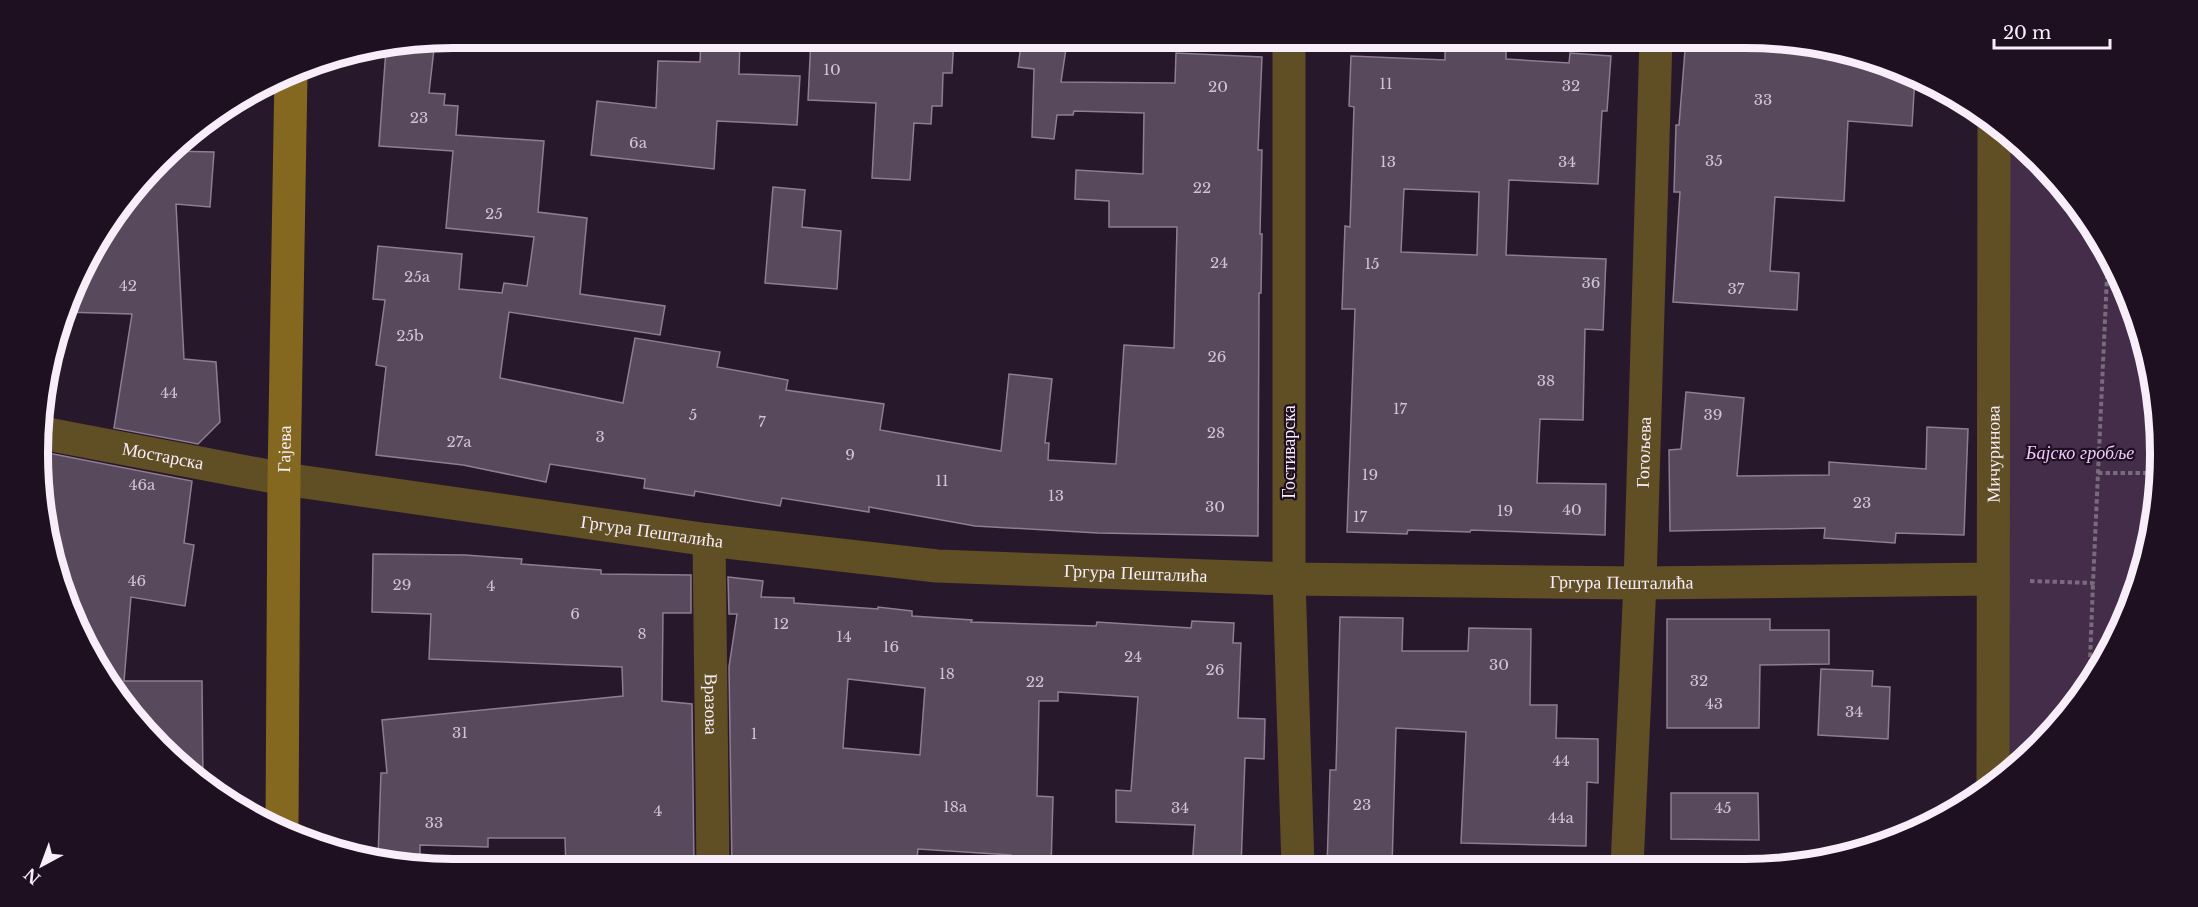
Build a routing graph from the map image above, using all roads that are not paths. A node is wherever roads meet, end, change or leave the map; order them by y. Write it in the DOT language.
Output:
graph roads {
  1 [pos="1289,48"];
  2 [pos="1656,48"];
  3 [pos="291,82"];
  4 [pos="1994,134"];
  5 [pos="49,434"];
  6 [pos="284,479"];
  7 [pos="710,540"];
  8 [pos="1288,579"];
  9 [pos="1993,579"];
  10 [pos="1640,583"];
  11 [pos="1993,773"];
  12 [pos="282,821"];
  13 [pos="713,859"];
  14 [pos="1298,859"];
  15 [pos="1627,859"];
  1 -- 8 [label="street, Гостиварска"];
  2 -- 10 [label="street, Гогољева"];
  3 -- 6 [label="street, Гајева"];
  4 -- 9 [label="street, Мичуринова"];
  5 -- 6 [label="street, Мостарска"];
  6 -- 7 [label="street, Гргура Пешталића"];
  6 -- 12 [label="street, Гајева"];
  7 -- 8 [label="street, Гргура Пешталића"];
  7 -- 13 [label="street, Вразова"];
  8 -- 10 [label="street, Гргура Пешталића"];
  8 -- 14 [label="street, Гостиварска"];
  9 -- 10 [label="street, Гргура Пешталића"];
  9 -- 11 [label="street, Мичуринова"];
  10 -- 15 [label="street, Гогољева"];
}
